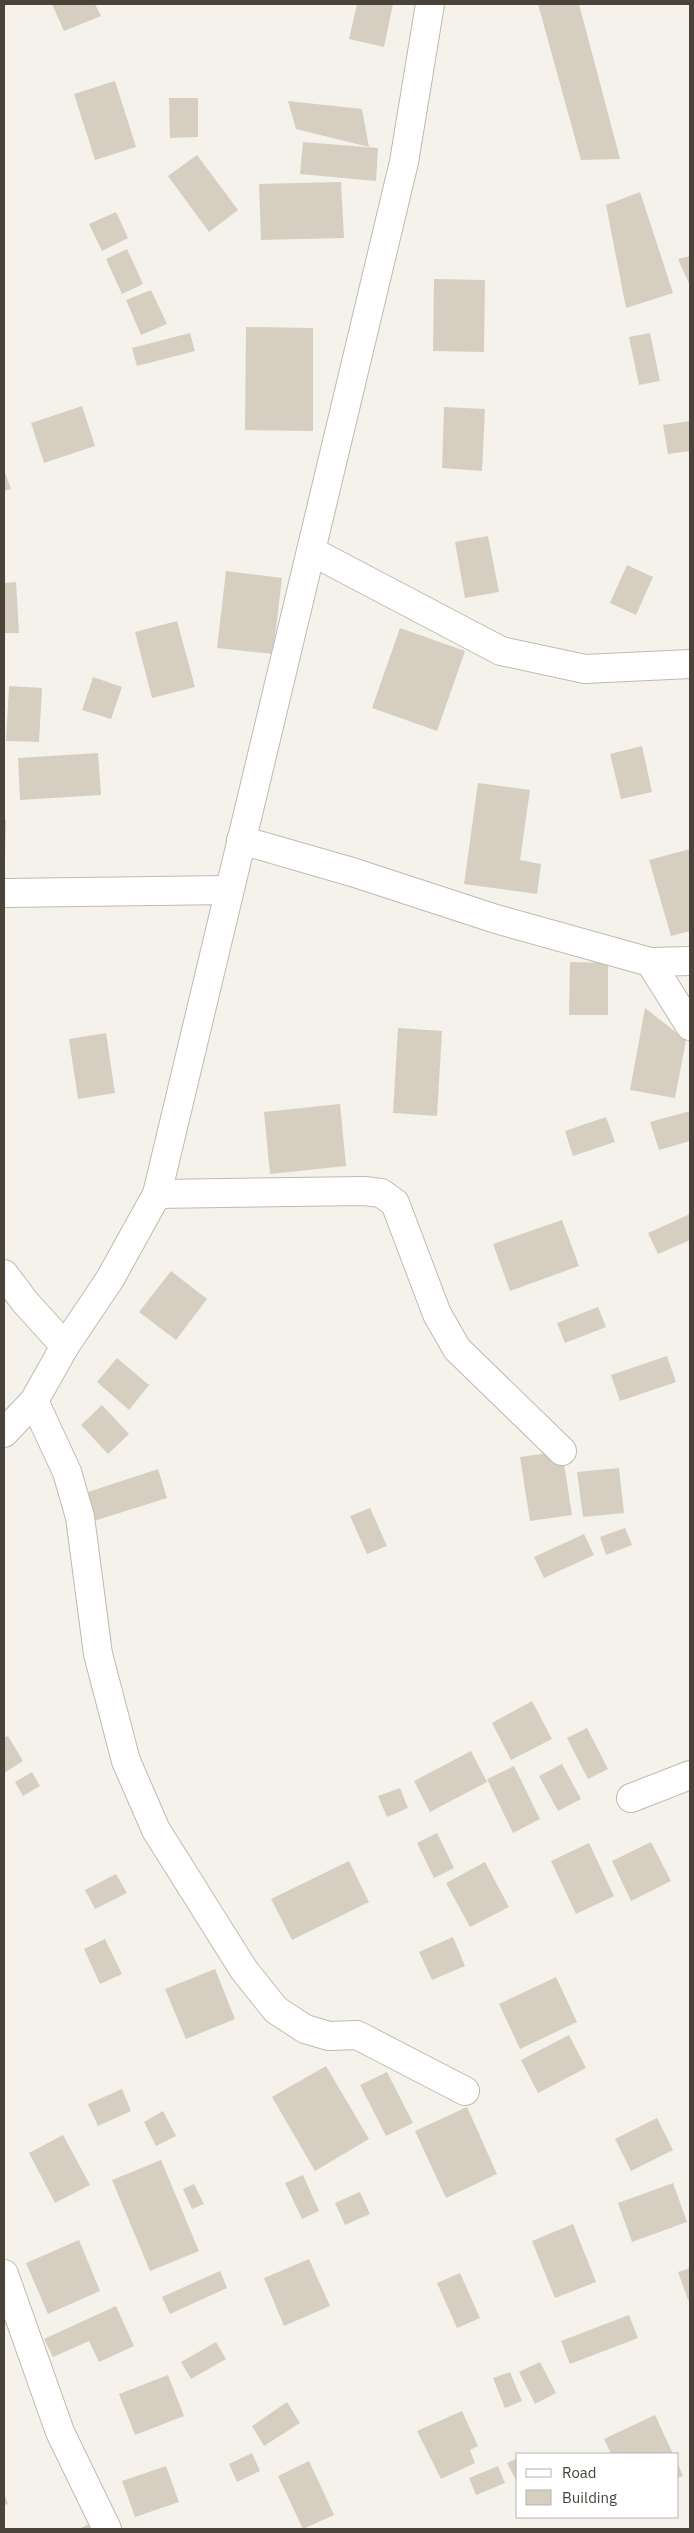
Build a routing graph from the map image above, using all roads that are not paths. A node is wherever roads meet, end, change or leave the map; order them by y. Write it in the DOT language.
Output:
graph roads {
  1 [pos="430,4"];
  2 [pos="310,551"];
  3 [pos="690,664"];
  4 [pos="241,840"];
  5 [pos="229,890"];
  6 [pos="4,893"];
  7 [pos="690,961"];
  8 [pos="650,962"];
  9 [pos="690,1026"];
  10 [pos="157,1194"];
  11 [pos="4,1274"];
  12 [pos="65,1346"];
  13 [pos="34,1401"];
  14 [pos="4,1434"];
  15 [pos="562,1451"];
  16 [pos="690,1775"];
  17 [pos="631,1798"];
  18 [pos="465,2090"];
  19 [pos="4,2274"];
  20 [pos="107,2529"];
  1 -- 2 [label="street"];
  2 -- 3 [label="street"];
  2 -- 4 [label="street"];
  4 -- 5 [label="street"];
  4 -- 8 [label="street"];
  5 -- 6 [label="street"];
  5 -- 10 [label="street"];
  7 -- 8 [label="street"];
  8 -- 9 [label="street"];
  10 -- 12 [label="street"];
  10 -- 15 [label="street"];
  11 -- 12 [label="street"];
  12 -- 13 [label="street"];
  13 -- 14 [label="street"];
  13 -- 18 [label="street"];
  16 -- 17 [label="street"];
  19 -- 20 [label="street"];
}
